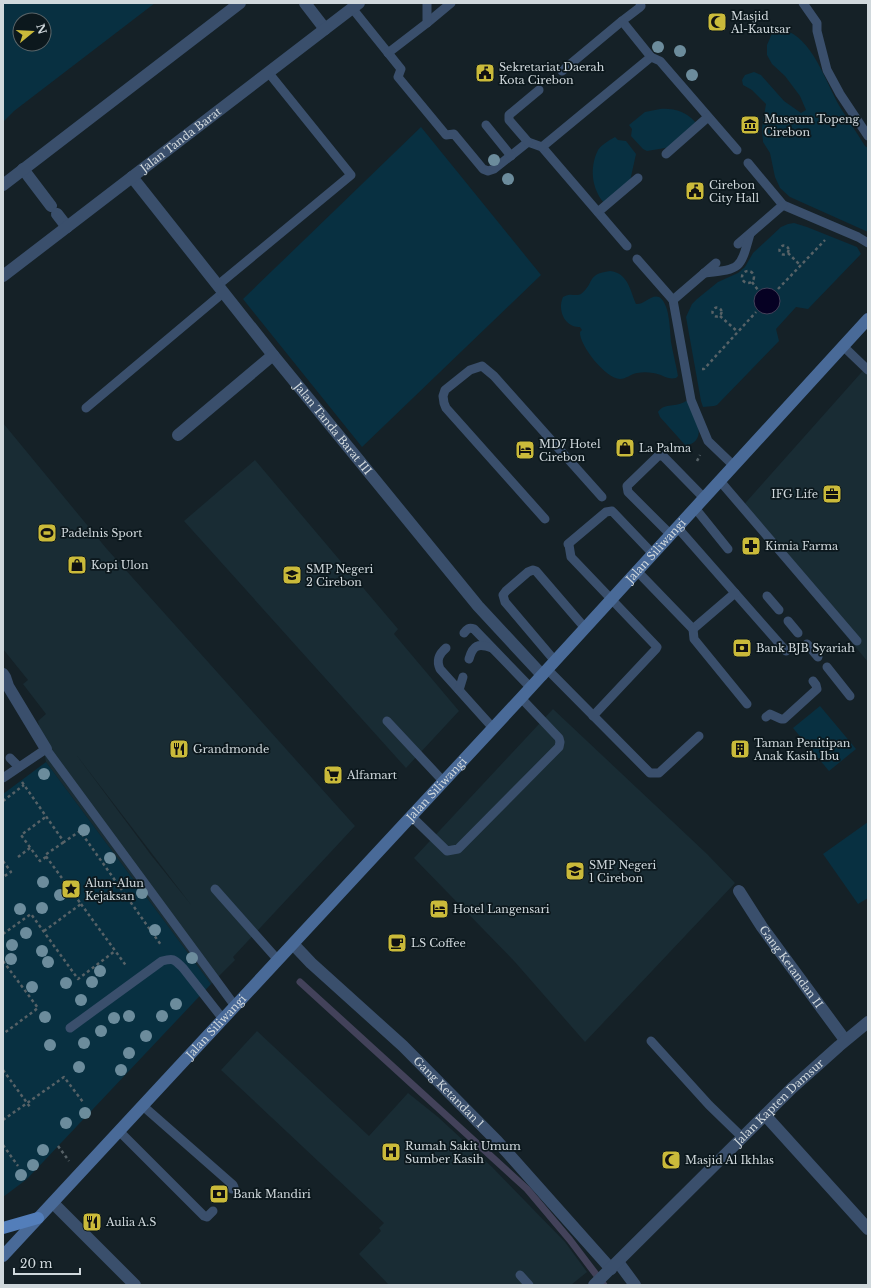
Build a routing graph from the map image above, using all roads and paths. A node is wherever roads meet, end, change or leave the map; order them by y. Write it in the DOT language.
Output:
graph roads {
  1 [pos="240,3"];
  2 [pos="305,3"];
  3 [pos="427,3"];
  4 [pos="451,3"];
  5 [pos="640,3"];
  6 [pos="803,3"];
  7 [pos="355,6"];
  8 [pos="622,21"];
  9 [pos="427,23"];
  10 [pos="325,29"];
  11 [pos="388,53"];
  12 [pos="651,57"];
  13 [pos="562,71"];
  14 [pos="268,72"];
  15 [pos="539,90"];
  16 [pos="708,117"];
  17 [pos="486,125"];
  18 [pos="868,136"];
  19 [pos="528,142"];
  20 [pos="542,147"];
  21 [pos="737,150"];
  22 [pos="666,154"];
  23 [pos="511,156"];
  24 [pos="748,163"];
  25 [pos="23,169"];
  26 [pos="132,177"];
  27 [pos="638,178"];
  28 [pos="3,185"];
  29 [pos="783,205"];
  30 [pos="598,212"];
  31 [pos="67,227"];
  32 [pos="837,228"];
  33 [pos="750,234"];
  34 [pos="868,242"];
  35 [pos="738,244"];
  36 [pos="627,246"];
  37 [pos="788,254"];
  38 [pos="637,258"];
  39 [pos="716,263"];
  40 [pos="800,265"];
  41 [pos="704,273"];
  42 [pos="3,276"];
  43 [pos="752,282"];
  44 [pos="221,289"];
  45 [pos="778,289"];
  46 [pos="758,290"];
  47 [pos="673,300"];
  48 [pos="756,312"];
  49 [pos="720,316"];
  50 [pos="868,319"];
  51 [pos="738,332"];
  52 [pos="843,346"];
  53 [pos="273,355"];
  54 [pos="868,370"];
  55 [pos="686,374"];
  56 [pos="86,408"];
  57 [pos="178,435"];
  58 [pos="734,466"];
  59 [pos="720,480"];
  60 [pos="602,498"];
  61 [pos="704,498"];
  62 [pos="695,508"];
  63 [pos="545,519"];
  64 [pos="674,531"];
  65 [pos="728,549"];
  66 [pos="652,554"];
  67 [pos="637,571"];
  68 [pos="735,593"];
  69 [pos="767,596"];
  70 [pos="611,599"];
  71 [pos="779,610"];
  72 [pos="788,621"];
  73 [pos="585,628"];
  74 [pos="693,629"];
  75 [pos="464,633"];
  76 [pos="798,633"];
  77 [pos="856,641"];
  78 [pos="807,644"];
  79 [pos="446,648"];
  80 [pos="492,648"];
  81 [pos="786,650"];
  82 [pos="818,657"];
  83 [pos="469,659"];
  84 [pos="826,667"];
  85 [pos="548,668"];
  86 [pos="3,674"];
  87 [pos="463,677"];
  88 [pos="813,681"];
  89 [pos="530,687"];
  90 [pos="459,690"];
  91 [pos="850,696"];
  92 [pos="520,698"];
  93 [pos="747,704"];
  94 [pos="593,716"];
  95 [pos="766,717"];
  96 [pos="387,721"];
  97 [pos="493,728"];
  98 [pos="699,736"];
  99 [pos="46,749"];
  100 [pos="10,758"];
  101 [pos="16,769"];
  102 [pos="3,778"];
  103 [pos="443,781"];
  104 [pos="24,785"];
  105 [pos="3,801"];
  106 [pos="47,816"];
  107 [pos="411,816"];
  108 [pos="64,842"];
  109 [pos="30,848"];
  110 [pos="18,857"];
  111 [pos="46,857"];
  112 [pos="3,861"];
  113 [pos="5,866"];
  114 [pos="3,877"];
  115 [pos="215,889"];
  116 [pos="739,891"];
  117 [pos="81,904"];
  118 [pos="44,931"];
  119 [pos="3,934"];
  120 [pos="293,944"];
  121 [pos="156,949"];
  122 [pos="115,951"];
  123 [pos="278,960"];
  124 [pos="3,961"];
  125 [pos="129,969"];
  126 [pos="235,1006"];
  127 [pos="223,1019"];
  128 [pos="868,1022"];
  129 [pos="70,1028"];
  130 [pos="3,1034"];
  131 [pos="845,1040"];
  132 [pos="651,1041"];
  133 [pos="3,1070"];
  134 [pos="79,1091"];
  135 [pos="76,1093"];
  136 [pos="83,1102"];
  137 [pos="27,1103"];
  138 [pos="143,1106"];
  139 [pos="30,1107"];
  140 [pos="765,1115"];
  141 [pos="3,1120"];
  142 [pos="120,1131"];
  143 [pos="743,1138"];
  144 [pos="3,1145"];
  145 [pos="18,1166"];
  146 [pos="232,1189"];
  147 [pos="53,1203"];
  148 [pos="213,1211"];
  149 [pos="38,1218"];
  150 [pos="3,1228"];
  151 [pos="868,1229"];
  152 [pos="3,1256"];
  153 [pos="612,1267"];
  154 [pos="520,1275"];
  155 [pos="135,1285"];
  156 [pos="529,1285"];
  157 [pos="594,1285"];
  158 [pos="635,1285"];
  1 -- 25 [label="street"];
  2 -- 10 [label="street"];
  3 -- 9 [label="lane"];
  4 -- 9 [label="lane"];
  5 -- 8 [label="lane"];
  6 -- 18 [label="lane"];
  7 -- 10 [label="street, Jalan Tanda Barat"];
  7 -- 11 [label="lane"];
  8 -- 12 [label="lane"];
  8 -- 13 [label="lane"];
  9 -- 11 [label="lane"];
  10 -- 14 [label="street, Jalan Tanda Barat"];
  11 -- 23 [label="lane"];
  12 -- 16 [label="lane"];
  12 -- 20 [label="lane"];
  14 -- 26 [label="street, Jalan Tanda Barat"];
  14 -- 44 [label="lane"];
  15 -- 19 [label="lane"];
  16 -- 21 [label="lane"];
  16 -- 22 [label="lane"];
  17 -- 23 [label="lane"];
  19 -- 20 [label="lane"];
  19 -- 23 [label="lane"];
  20 -- 30 [label="lane"];
  24 -- 29 [label="lane"];
  25 -- 28 [label="street"];
  25 -- 31 [label="street"];
  26 -- 31 [label="street, Jalan Tanda Barat"];
  26 -- 44 [label="street, Jalan Tanda Barat III"];
  27 -- 30 [label="lane"];
  29 -- 32 [label="lane"];
  29 -- 33 [label="lane"];
  30 -- 36 [label="lane"];
  31 -- 42 [label="street, Jalan Tanda Barat"];
  32 -- 34 [label="lane"];
  32 -- 40 [label="path"];
  33 -- 35 [label="lane"];
  33 -- 41 [label="lane"];
  37 -- 40 [label="path"];
  38 -- 47 [label="lane"];
  39 -- 41 [label="lane"];
  40 -- 45 [label="path"];
  41 -- 47 [label="lane"];
  43 -- 46 [label="path"];
  44 -- 53 [label="street, Jalan Tanda Barat III"];
  44 -- 56 [label="lane"];
  47 -- 55 [label="lane"];
  48 -- 51 [label="path"];
  49 -- 51 [label="path"];
  50 -- 52 [label="main road, Jalan Siliwangi"];
  51 -- 55 [label="path"];
  52 -- 54 [label="lane"];
  52 -- 58 [label="main road, Jalan Siliwangi"];
  53 -- 57 [label="street"];
  53 -- 85 [label="street, Jalan Tanda Barat III"];
  55 -- 58 [label="lane"];
  58 -- 59 [label="main road, Jalan Siliwangi"];
  59 -- 61 [label="main road, Jalan Siliwangi"];
  59 -- 77 [label="lane"];
  60 -- 63 [label="lane"];
  61 -- 62 [label="main road, Jalan Siliwangi"];
  61 -- 64 [label="lane"];
  62 -- 64 [label="main road, Jalan Siliwangi"];
  62 -- 65 [label="lane"];
  64 -- 66 [label="main road, Jalan Siliwangi"];
  64 -- 68 [label="lane"];
  66 -- 67 [label="main road, Jalan Siliwangi"];
  66 -- 70 [label="lane"];
  67 -- 70 [label="main road, Jalan Siliwangi"];
  67 -- 74 [label="lane"];
  68 -- 74 [label="lane"];
  68 -- 81 [label="lane"];
  69 -- 71 [label="lane"];
  70 -- 73 [label="main road, Jalan Siliwangi"];
  70 -- 94 [label="lane"];
  72 -- 76 [label="lane"];
  73 -- 85 [label="main road, Jalan Siliwangi"];
  73 -- 85 [label="lane"];
  74 -- 93 [label="lane"];
  75 -- 80 [label="lane"];
  78 -- 82 [label="lane"];
  79 -- 90 [label="lane"];
  80 -- 83 [label="lane"];
  80 -- 89 [label="lane"];
  84 -- 91 [label="lane"];
  85 -- 89 [label="main road, Jalan Siliwangi"];
  85 -- 94 [label="lane"];
  86 -- 99 [label="street"];
  87 -- 90 [label="lane"];
  88 -- 95 [label="lane"];
  89 -- 92 [label="main road, Jalan Siliwangi"];
  90 -- 97 [label="lane"];
  92 -- 97 [label="main road, Jalan Siliwangi"];
  92 -- 107 [label="lane"];
  94 -- 98 [label="lane"];
  96 -- 103 [label="lane"];
  97 -- 103 [label="main road, Jalan Siliwangi"];
  99 -- 101 [label="lane"];
  99 -- 126 [label="lane"];
  100 -- 101 [label="lane"];
  101 -- 102 [label="lane"];
  101 -- 104 [label="path"];
  103 -- 107 [label="main road, Jalan Siliwangi"];
  104 -- 105 [label="path"];
  104 -- 106 [label="path"];
  106 -- 108 [label="path"];
  106 -- 109 [label="path"];
  107 -- 120 [label="main road, Jalan Siliwangi"];
  108 -- 111 [label="path"];
  108 -- 121 [label="path"];
  109 -- 110 [label="path"];
  109 -- 111 [label="path"];
  111 -- 117 [label="path"];
  112 -- 113 [label="path"];
  113 -- 114 [label="path"];
  115 -- 123 [label="lane"];
  116 -- 131 [label="street, Gang Ketandan II"];
  117 -- 118 [label="path"];
  117 -- 122 [label="path"];
  118 -- 119 [label="path"];
  118 -- 122 [label="path"];
  120 -- 123 [label="main road, Jalan Siliwangi"];
  120 -- 153 [label="street, Gang Ketandan 1"];
  122 -- 125 [label="path"];
  123 -- 126 [label="main road, Jalan Siliwangi"];
  124 -- 130 [label="path"];
  126 -- 127 [label="main road, Jalan Siliwangi"];
  127 -- 129 [label="lane"];
  127 -- 138 [label="main road, Jalan Siliwangi"];
  128 -- 131 [label="street, Jalan Kapten Damsur"];
  131 -- 140 [label="street, Jalan Kapten Damsur"];
  132 -- 143 [label="lane"];
  133 -- 137 [label="path"];
  134 -- 135 [label="path"];
  135 -- 136 [label="path"];
  135 -- 137 [label="path"];
  137 -- 139 [label="path"];
  137 -- 141 [label="path"];
  138 -- 142 [label="main road, Jalan Siliwangi"];
  138 -- 146 [label="lane"];
  140 -- 143 [label="street, Jalan Kapten Damsur"];
  140 -- 151 [label="street"];
  142 -- 147 [label="main road, Jalan Siliwangi"];
  142 -- 148 [label="lane"];
  143 -- 153 [label="street, Jalan Kapten Damsur"];
  144 -- 145 [label="path"];
  147 -- 149 [label="main road, Jalan Siliwangi"];
  147 -- 155 [label="street"];
  149 -- 150 [label="main road"];
  149 -- 152 [label="main road, Jalan Siliwangi"];
  153 -- 157 [label="street, Jalan Kapten Damsur"];
  153 -- 158 [label="street, Gang Ketandan 1"];
  154 -- 156 [label="lane"];
}
